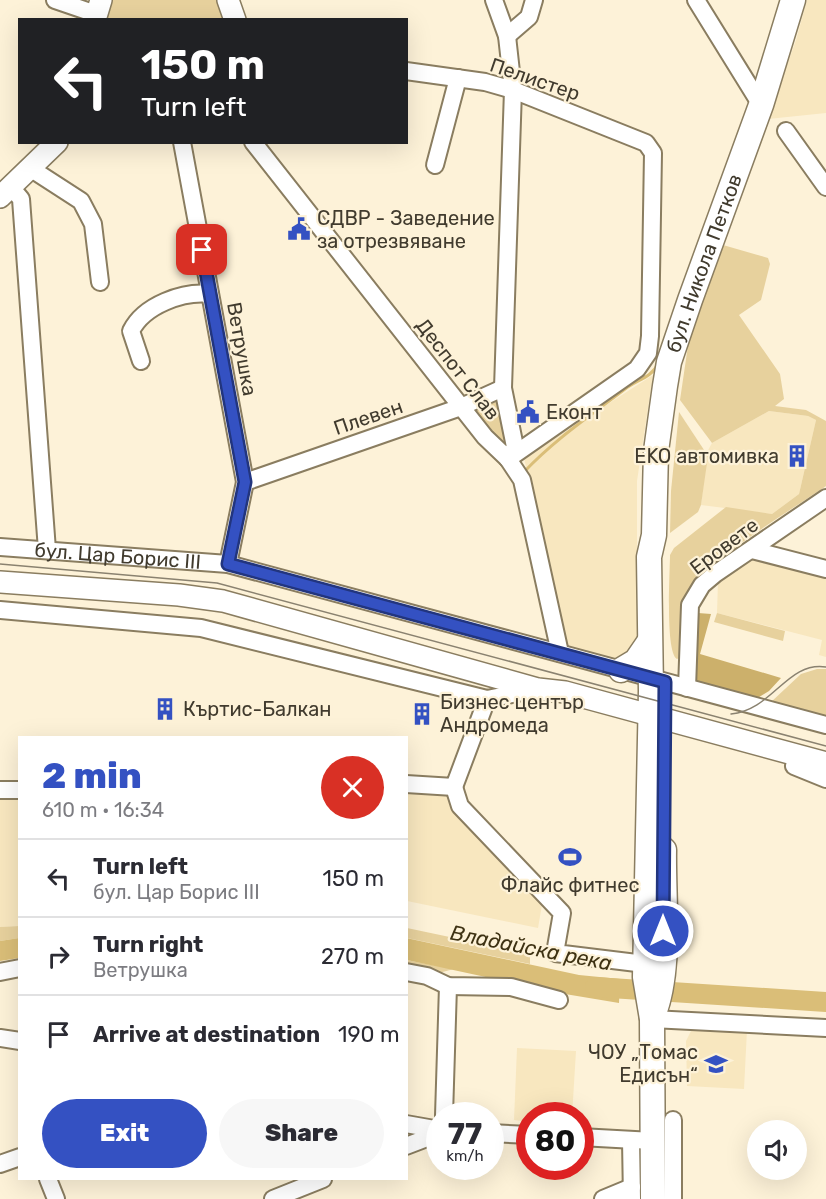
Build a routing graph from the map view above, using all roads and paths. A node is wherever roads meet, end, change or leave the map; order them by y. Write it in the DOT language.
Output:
graph roads {
  1 [pos="55,0"];
  2 [pos="228,0"];
  3 [pos="245,0"];
  4 [pos="495,0"];
  5 [pos="534,0"];
  6 [pos="696,0"];
  7 [pos="793,0"];
  8 [pos="97,11"];
  9 [pos="234,18"];
  10 [pos="240,18"];
  11 [pos="507,36"];
  12 [pos="408,71"];
  13 [pos="458,78"];
  14 [pos="513,90"];
  15 [pos="761,105"];
  16 [pos="786,131"];
  17 [pos="55,144"];
  18 [pos="182,144"];
  19 [pos="255,144"];
  20 [pos="435,165"];
  21 [pos="30,168"];
  22 [pos="826,187"];
  23 [pos="5,192"];
  24 [pos="100,282"];
  25 [pos="210,294"];
  26 [pos="141,361"];
  27 [pos="503,388"];
  28 [pos="461,407"];
  29 [pos="515,469"];
  30 [pos="245,482"];
  31 [pos="826,498"];
  32 [pos="654,535"];
  33 [pos="0,547"];
  34 [pos="46,550"];
  35 [pos="752,550"];
  36 [pos="228,564"];
  37 [pos="826,569"];
  38 [pos="0,582"];
  39 [pos="0,610"];
  40 [pos="650,642"];
  41 [pos="560,653"];
  42 [pos="621,670"];
  43 [pos="667,682"];
  44 [pos="538,688"];
  45 [pos="487,699"];
  46 [pos="658,723"];
  47 [pos="826,725"];
  48 [pos="826,768"];
  49 [pos="408,784"];
  50 [pos="454,787"];
  51 [pos="0,790"];
  52 [pos="18,790"];
  53 [pos="18,968"];
  54 [pos="0,972"];
  55 [pos="408,972"];
  56 [pos="651,973"];
  57 [pos="448,986"];
  58 [pos="559,1000"];
  59 [pos="652,1011"];
  60 [pos="826,1028"];
  61 [pos="0,1038"];
  62 [pos="18,1041"];
  63 [pos="444,1102"];
  64 [pos="408,1124"];
  65 [pos="426,1128"];
  66 [pos="652,1130"];
  67 [pos="594,1136"];
  68 [pos="426,1137"];
  69 [pos="408,1145"];
  70 [pos="18,1158"];
  71 [pos="0,1164"];
  72 [pos="48,1180"];
  73 [pos="320,1180"];
  74 [pos="632,1193"];
  75 [pos="56,1199"];
  76 [pos="273,1199"];
  77 [pos="603,1199"];
  78 [pos="653,1199"];
  79 [pos="674,1199"];
  1 -- 8 [label="street"];
  2 -- 9 [label="main road"];
  3 -- 10 [label="main road"];
  4 -- 11 [label="street"];
  5 -- 11 [label="street"];
  6 -- 15 [label="street"];
  7 -- 15 [label="highway, бул. Никола Петков"];
  11 -- 14 [label="street"];
  12 -- 13 [label="street, Пелистер"];
  13 -- 14 [label="street, Пелистер"];
  13 -- 20 [label="street"];
  14 -- 27 [label="street"];
  14 -- 29 [label="street, Пелистер"];
  15 -- 32 [label="highway, бул. Никола Петков"];
  16 -- 22 [label="street"];
  17 -- 21 [label="main road"];
  18 -- 25 [label="street, Ветрушка"];
  19 -- 28 [label="street, Деспот Слав"];
  21 -- 23 [label="main road"];
  21 -- 24 [label="street"];
  23 -- 34 [label="street"];
  25 -- 26 [label="street"];
  25 -- 30 [label="street, Ветрушка"];
  27 -- 28 [label="street, Плевен"];
  27 -- 29 [label="street"];
  28 -- 29 [label="street, Деспот Слав"];
  28 -- 30 [label="street, Плевен"];
  29 -- 41 [label="street"];
  30 -- 36 [label="street, Ветрушка"];
  31 -- 35 [label="street, Еровете"];
  32 -- 40 [label="highway, бул. Никола Петков"];
  32 -- 43 [label="highway, бул. Никола Петков"];
  33 -- 34 [label="street, бул. Цар Борис III"];
  34 -- 36 [label="street, бул. Цар Борис III"];
  35 -- 37 [label="street"];
  35 -- 43 [label="street, Еровете"];
  36 -- 41 [label="street, бул. Цар Борис III"];
  38 -- 44 [label="main road, бул. Цар Борис III"];
  39 -- 45 [label="street"];
  40 -- 42 [label="highway"];
  40 -- 43 [label="highway, бул. Никола Петков"];
  41 -- 42 [label="street, бул. Цар Борис III"];
  42 -- 43 [label="street, бул. Цар Борис III"];
  43 -- 46 [label="highway, бул. Никола Петков"];
  43 -- 47 [label="street, бул. Цар Борис III"];
  44 -- 45 [label="street"];
  44 -- 46 [label="main road, бул. Цар Борис III"];
  45 -- 50 [label="street"];
  46 -- 48 [label="main road, бул. Цар Борис III"];
  46 -- 48 [label="main road, бул. Цар Борис III"];
  46 -- 56 [label="highway, бул. Никола Петков"];
  49 -- 50 [label="street"];
  50 -- 56 [label="street"];
  51 -- 52 [label="street"];
  53 -- 54 [label="street"];
  55 -- 57 [label="street"];
  56 -- 59 [label="highway, бул. Никола Петков"];
  57 -- 58 [label="street"];
  57 -- 63 [label="street"];
  59 -- 60 [label="street"];
  59 -- 66 [label="highway, бул. Никола Петков"];
  61 -- 62 [label="street"];
  64 -- 65 [label="street"];
  66 -- 67 [label="street"];
  66 -- 74 [label="street, бул. Никола Петков"];
  66 -- 78 [label="highway, бул. Никола Петков"];
  66 -- 79 [label="street, бул. Никола Петков"];
  68 -- 69 [label="street"];
  70 -- 71 [label="street"];
  72 -- 75 [label="street"];
  73 -- 76 [label="street"];
  74 -- 77 [label="street"];
}
